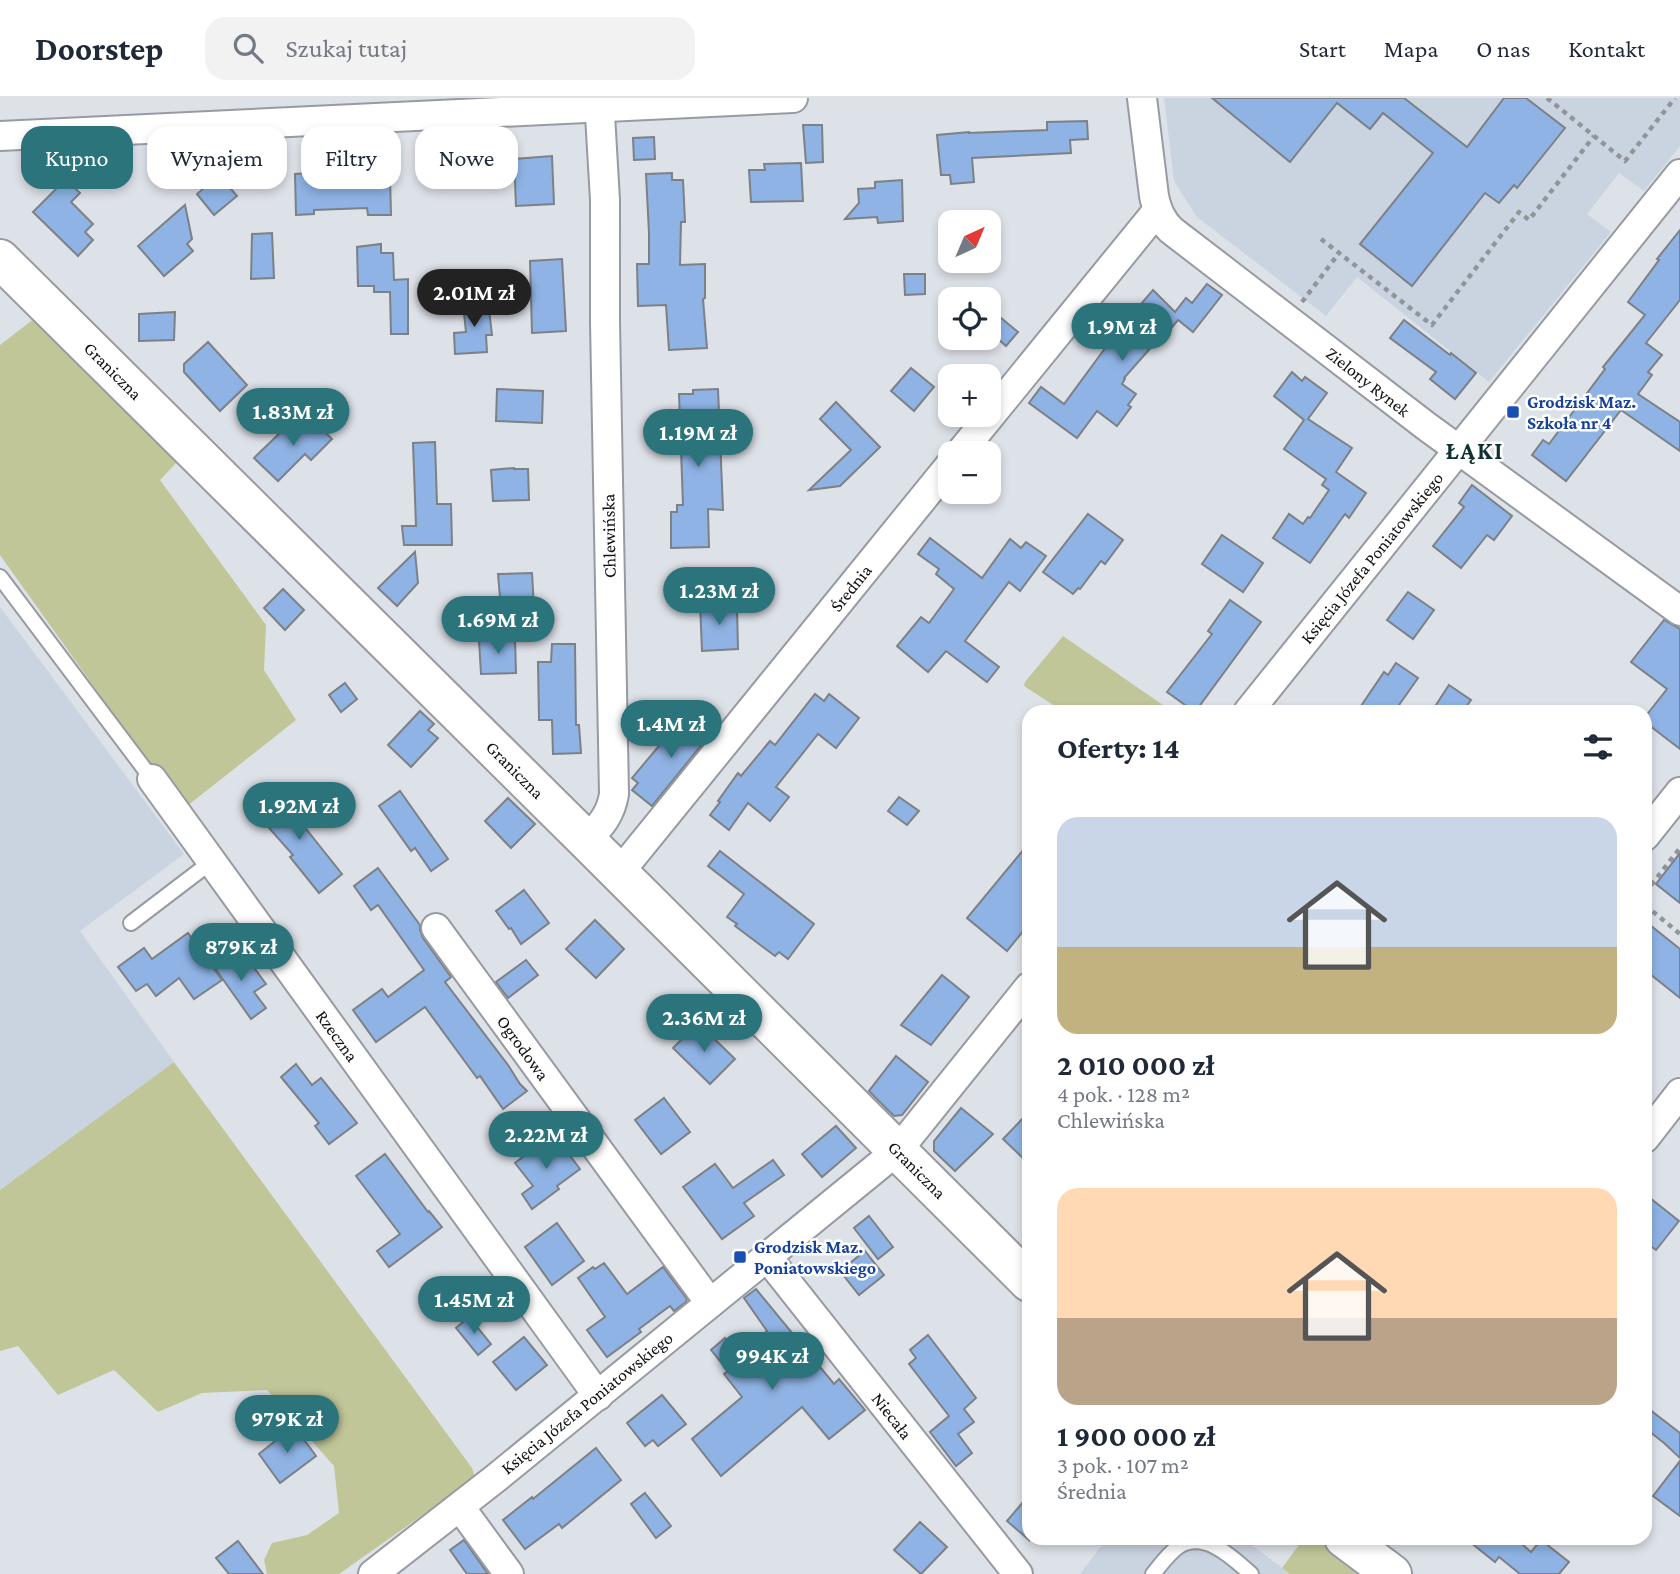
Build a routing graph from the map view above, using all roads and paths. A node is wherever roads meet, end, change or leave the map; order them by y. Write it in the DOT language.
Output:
graph roads {
  1 [pos="793,98"];
  2 [pos="1142,98"];
  3 [pos="1547,98"];
  4 [pos="1675,98"];
  5 [pos="600,103"];
  6 [pos="0,136"];
  7 [pos="1594,136"];
  8 [pos="1680,174"];
  9 [pos="1157,211"];
  10 [pos="1321,239"];
  11 [pos="1339,253"];
  12 [pos="0,259"];
  13 [pos="1303,299"];
  14 [pos="970,441"];
  15 [pos="1458,450"];
  16 [pos="938,481"];
  17 [pos="0,577"];
  18 [pos="1680,611"];
  19 [pos="1254,705"];
  20 [pos="152,779"];
  21 [pos="1680,792"];
  22 [pos="1652,827"];
  23 [pos="586,840"];
  24 [pos="1680,848"];
  25 [pos="211,862"];
  26 [pos="619,873"];
  27 [pos="1652,884"];
  28 [pos="1652,911"];
  29 [pos="131,923"];
  30 [pos="436,928"];
  31 [pos="1680,934"];
  32 [pos="1022,996"];
  33 [pos="1680,1093"];
  34 [pos="1652,1129"];
  35 [pos="898,1150"];
  36 [pos="767,1257"];
  37 [pos="1022,1275"];
  38 [pos="710,1303"];
  39 [pos="598,1396"];
  40 [pos="460,1507"];
  41 [pos="1180,1545"];
  42 [pos="1210,1545"];
  43 [pos="1353,1545"];
  44 [pos="373,1574"];
  45 [pos="509,1574"];
  46 [pos="1018,1574"];
  47 [pos="1153,1574"];
  48 [pos="1251,1574"];
  49 [pos="1392,1574"];
  1 -- 5 [label="street"];
  2 -- 9 [label="street"];
  3 -- 7 [label="path"];
  4 -- 7 [label="path"];
  5 -- 6 [label="street"];
  5 -- 23 [label="street, Chlewińska"];
  7 -- 11 [label="path"];
  8 -- 15 [label="street, Księcia Józefa Poniatowskiego"];
  9 -- 14 [label="street"];
  9 -- 15 [label="street, Zielony Rynek"];
  10 -- 11 [label="path"];
  11 -- 13 [label="path"];
  12 -- 23 [label="street, Graniczna"];
  15 -- 18 [label="street, Zielony Rynek"];
  15 -- 19 [label="street, Księcia Józefa Poniatowskiego"];
  16 -- 26 [label="street, Średnia"];
  17 -- 20 [label="lane, Rzeczna"];
  20 -- 25 [label="street, Rzeczna"];
  21 -- 22 [label="street"];
  23 -- 26 [label="street, Graniczna"];
  24 -- 27 [label="path"];
  25 -- 29 [label="lane"];
  25 -- 39 [label="street, Rzeczna"];
  26 -- 35 [label="street, Graniczna"];
  28 -- 31 [label="path"];
  30 -- 38 [label="street, Ogrodowa"];
  32 -- 35 [label="street, Księcia Józefa Poniatowskiego"];
  33 -- 34 [label="street"];
  35 -- 36 [label="street, Księcia Józefa Poniatowskiego"];
  35 -- 37 [label="street, Graniczna"];
  36 -- 38 [label="street, Księcia Józefa Poniatowskiego"];
  36 -- 46 [label="street, Niecała"];
  38 -- 39 [label="street, Księcia Józefa Poniatowskiego"];
  39 -- 40 [label="street, Księcia Józefa Poniatowskiego"];
  40 -- 44 [label="street, Księcia Józefa Poniatowskiego"];
  40 -- 45 [label="street"];
  41 -- 47 [label="lane"];
  42 -- 48 [label="lane"];
  43 -- 49 [label="street"];
}
